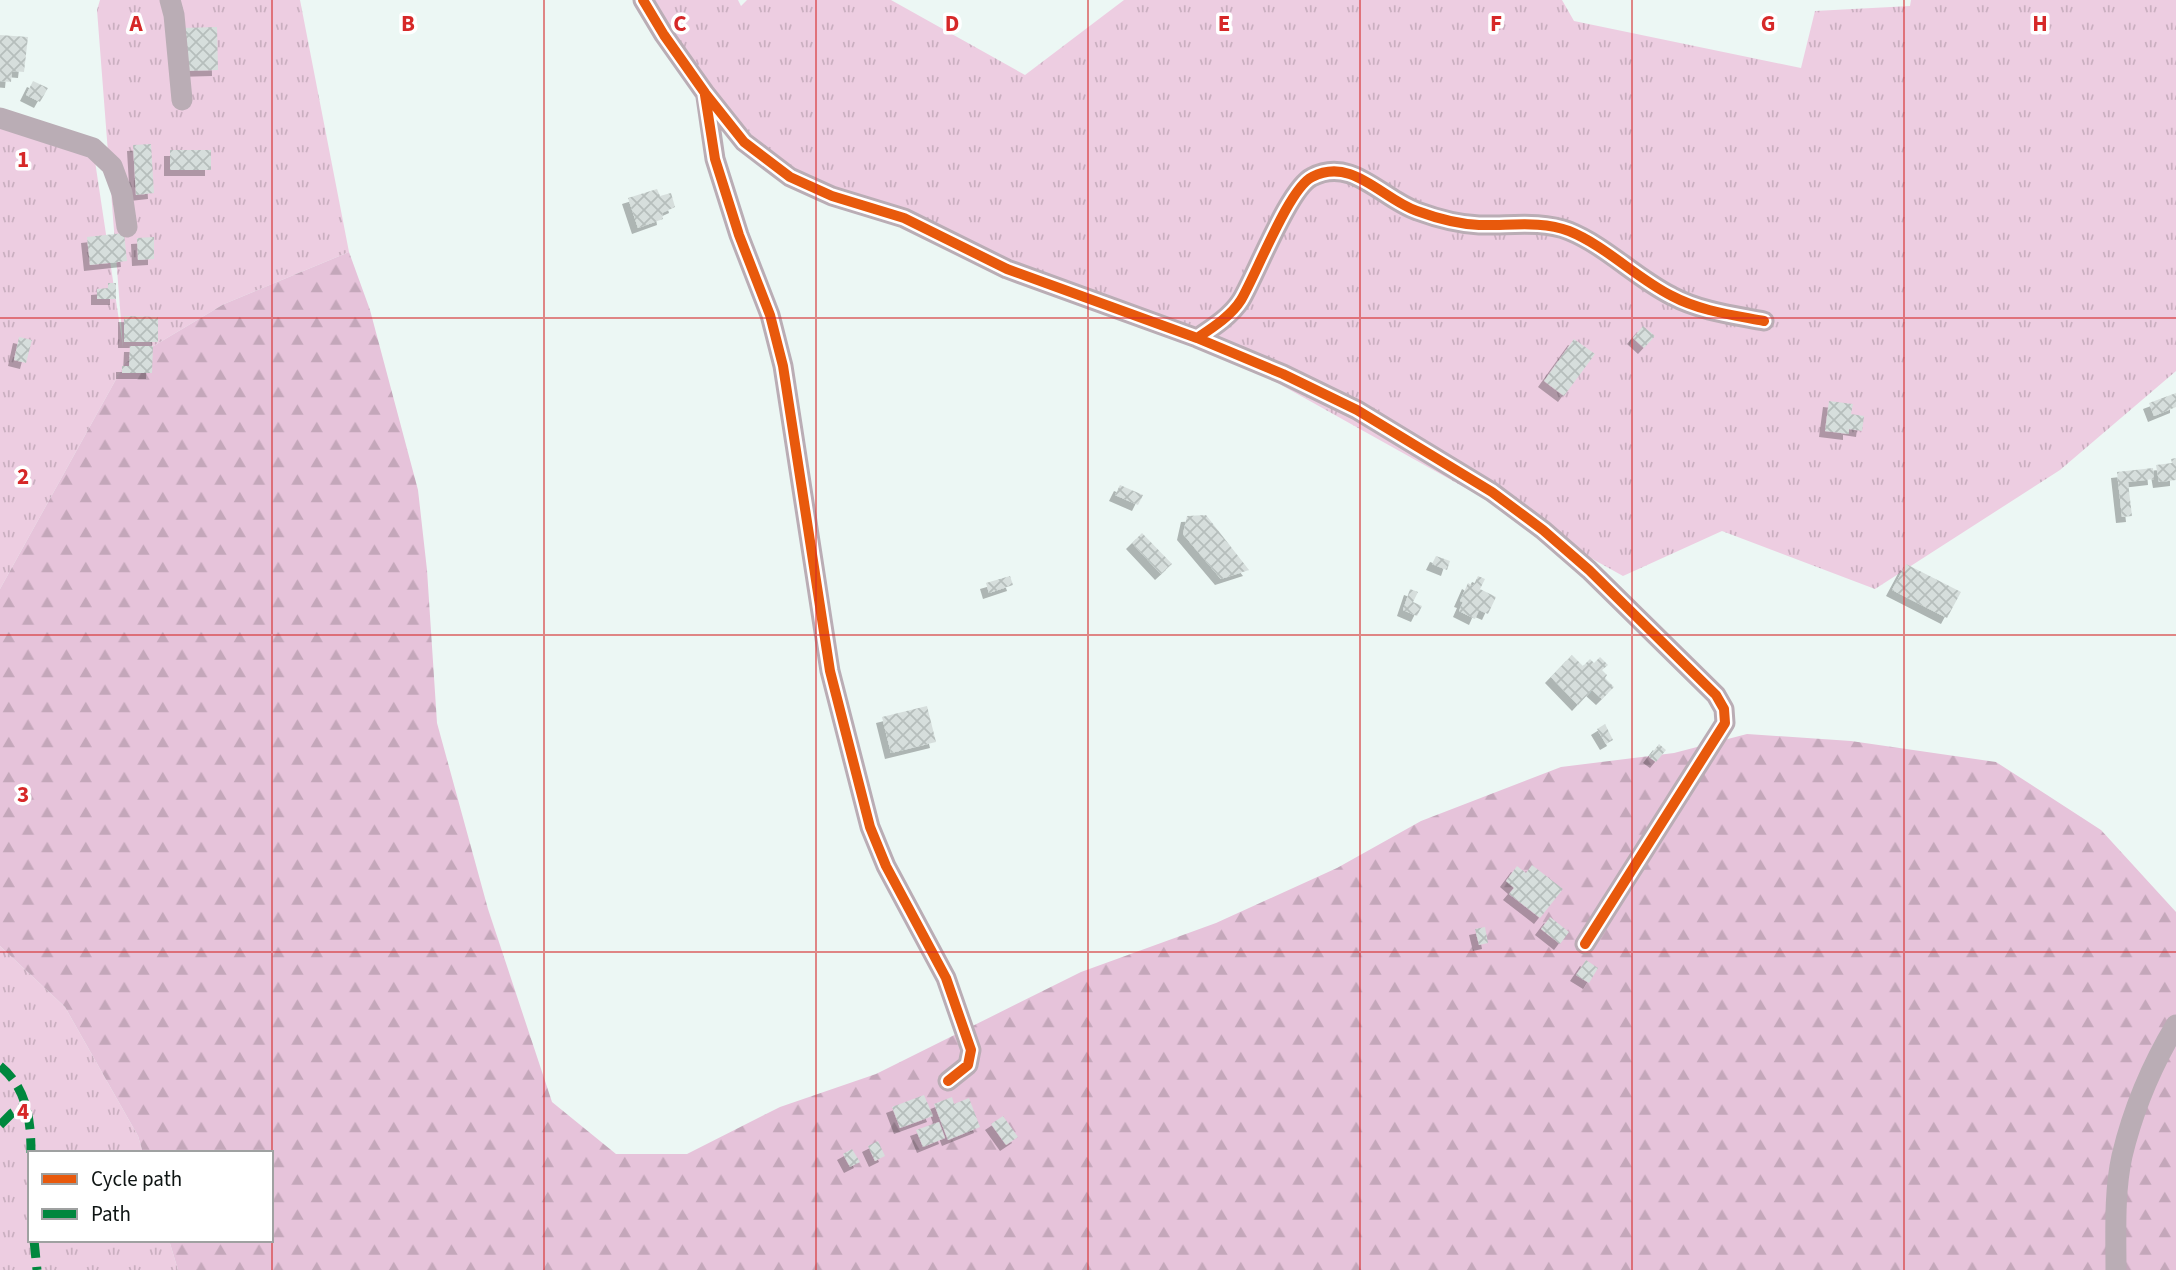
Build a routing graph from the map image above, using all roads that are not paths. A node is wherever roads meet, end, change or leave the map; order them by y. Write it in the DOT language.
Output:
graph roads {
  1 [pos="170,0"];
  2 [pos="643,0"];
  3 [pos="705,93"];
  4 [pos="182,100"];
  5 [pos="0,118"];
  6 [pos="127,227"];
  7 [pos="1764,321"];
  8 [pos="1197,338"];
  9 [pos="1585,944"];
  10 [pos="2176,1025"];
  11 [pos="948,1081"];
  12 [pos="2116,1270"];
  1 -- 4 [label="street"];
  2 -- 3 [label="street"];
  3 -- 8 [label="street"];
  3 -- 11 [label="street"];
  5 -- 6 [label="street"];
  7 -- 8 [label="street"];
  8 -- 9 [label="street"];
  10 -- 12 [label="street"];
}
